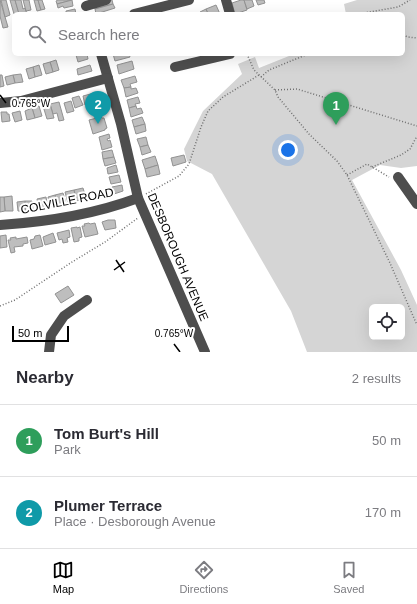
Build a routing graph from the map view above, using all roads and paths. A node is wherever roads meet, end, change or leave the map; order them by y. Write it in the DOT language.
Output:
graph roads {
  1 [pos="106,0"];
  2 [pos="189,0"];
  3 [pos="226,0"];
  4 [pos="410,0"];
  5 [pos="160,3"];
  6 [pos="86,7"];
  7 [pos="139,12"];
  8 [pos="229,12"];
  9 [pos="375,12"];
  10 [pos="405,36"];
  11 [pos="417,38"];
  12 [pos="102,56"];
  13 [pos="222,56"];
  14 [pos="248,56"];
  15 [pos="303,56"];
  16 [pos="176,67"];
  17 [pos="258,75"];
  18 [pos="261,77"];
  19 [pos="108,78"];
  20 [pos="275,90"];
  21 [pos="0,103"];
  22 [pos="417,126"];
  23 [pos="417,136"];
  24 [pos="372,167"];
  25 [pos="347,175"];
  26 [pos="398,177"];
  27 [pos="138,198"];
  28 [pos="417,204"];
  29 [pos="145,213"];
  30 [pos="0,224"];
  31 [pos="87,300"];
  32 [pos="0,306"];
  33 [pos="417,325"];
  34 [pos="49,352"];
  35 [pos="205,352"];
  1 -- 6 [label="street"];
  2 -- 5 [label="street"];
  3 -- 8 [label="street"];
  4 -- 9 [label="path"];
  5 -- 7 [label="street"];
  10 -- 11 [label="path"];
  12 -- 19 [label="street, DESBOROUGH AVENUE"];
  13 -- 16 [label="street"];
  14 -- 17 [label="path"];
  15 -- 18 [label="path"];
  17 -- 18 [label="path"];
  17 -- 27 [label="path"];
  18 -- 20 [label="path"];
  19 -- 21 [label="street"];
  19 -- 27 [label="street, DESBOROUGH AVENUE"];
  20 -- 22 [label="path"];
  20 -- 25 [label="path"];
  23 -- 24 [label="path"];
  24 -- 25 [label="path"];
  24 -- 26 [label="path"];
  25 -- 33 [label="path"];
  26 -- 28 [label="street"];
  27 -- 29 [label="street, DESBOROUGH AVENUE"];
  27 -- 30 [label="street, COLVILLE ROAD"];
  29 -- 32 [label="path"];
  29 -- 35 [label="street, DESBOROUGH AVENUE"];
  31 -- 34 [label="street"];
}
